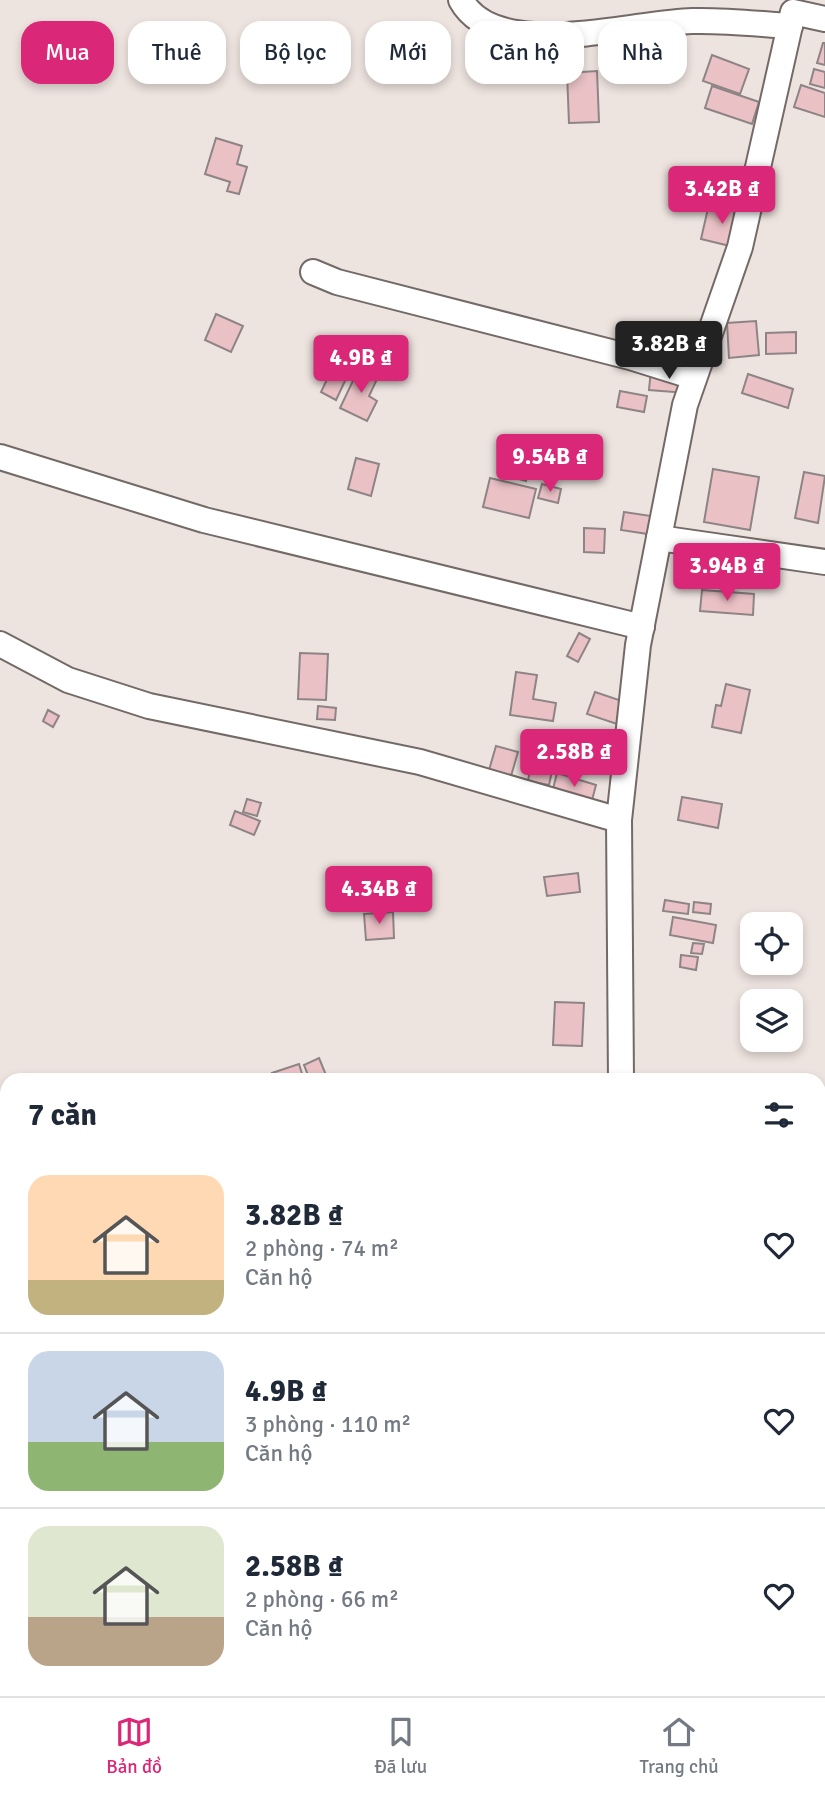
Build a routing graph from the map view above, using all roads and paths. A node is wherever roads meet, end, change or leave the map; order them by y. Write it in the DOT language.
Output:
graph roads {
  1 [pos="461,0"];
  2 [pos="792,12"];
  3 [pos="825,19"];
  4 [pos="313,272"];
  5 [pos="694,377"];
  6 [pos="0,457"];
  7 [pos="659,538"];
  8 [pos="825,562"];
  9 [pos="642,627"];
  10 [pos="0,643"];
  11 [pos="619,820"];
  12 [pos="621,1073"];
  1 -- 2 [label="street"];
  2 -- 3 [label="street"];
  2 -- 5 [label="street"];
  4 -- 5 [label="street"];
  5 -- 7 [label="street"];
  6 -- 9 [label="street"];
  7 -- 8 [label="street"];
  7 -- 9 [label="street"];
  9 -- 11 [label="street"];
  10 -- 11 [label="street"];
  11 -- 12 [label="street"];
}
